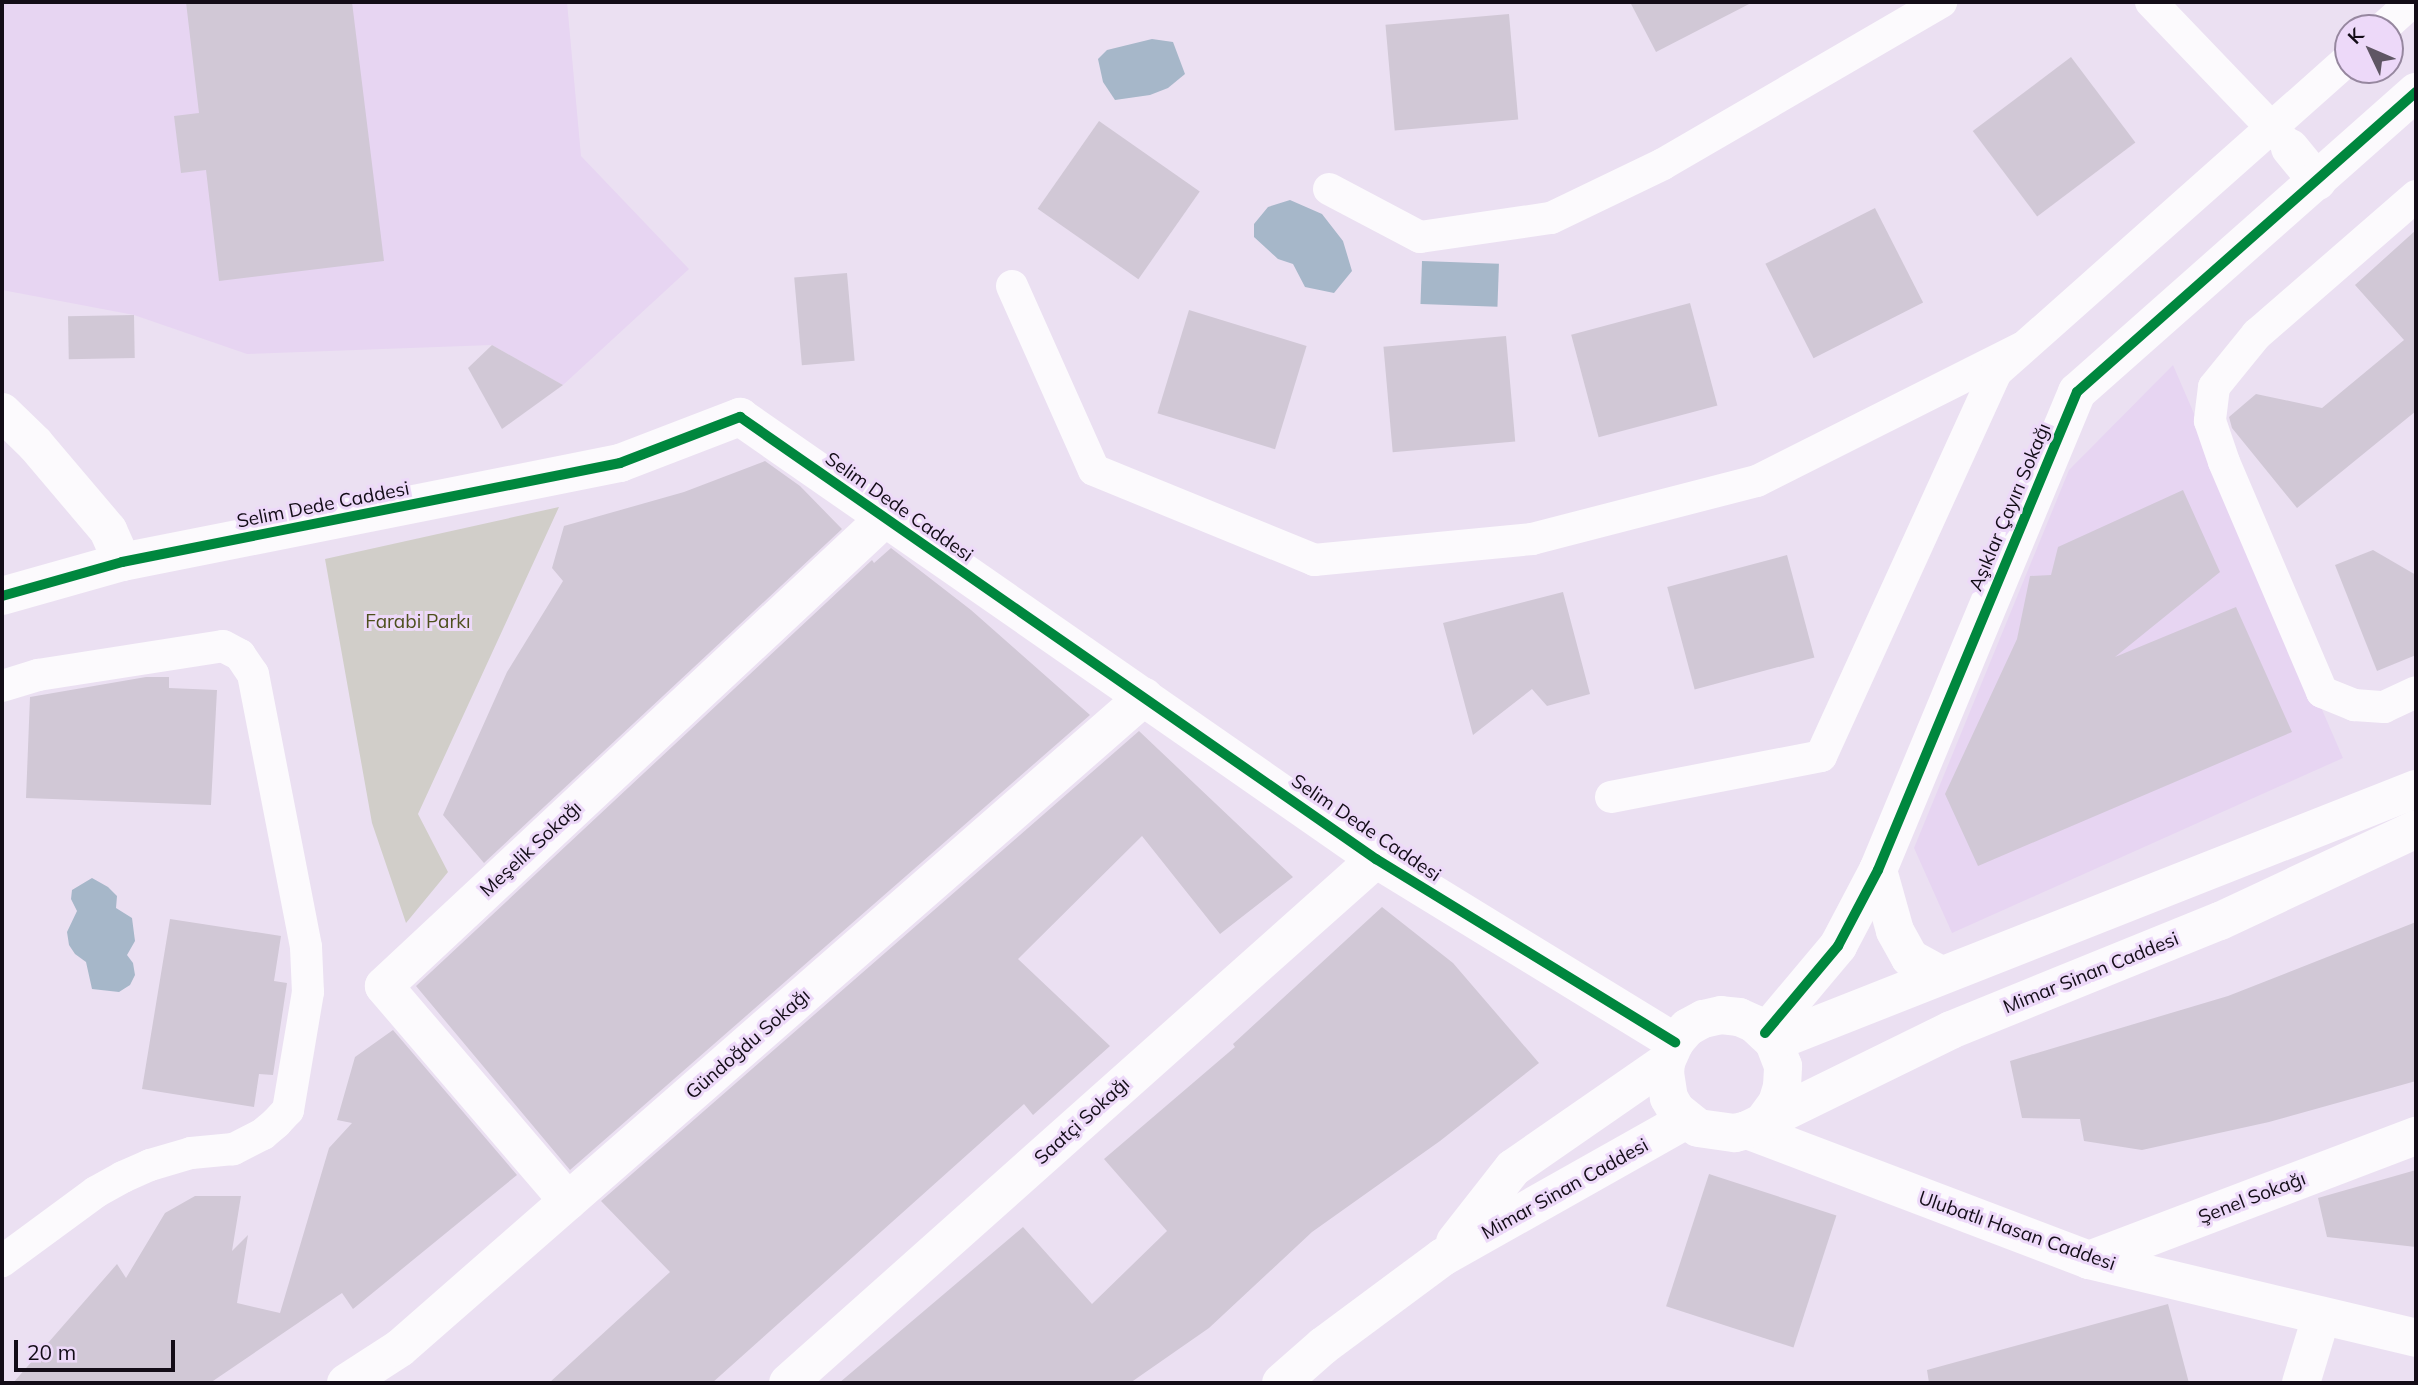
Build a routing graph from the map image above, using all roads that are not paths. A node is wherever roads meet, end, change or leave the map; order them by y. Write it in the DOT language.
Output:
graph roads {
  1 [pos="1941,2"];
  2 [pos="2151,2"];
  3 [pos="2412,2"];
  4 [pos="2399,14"];
  5 [pos="2334,75"];
  6 [pos="2416,92"];
  7 [pos="2281,137"];
  8 [pos="2317,181"];
  9 [pos="1329,189"];
  10 [pos="2416,196"];
  11 [pos="1013,286"];
  12 [pos="2022,348"];
  13 [pos="2,412"];
  14 [pos="885,518"];
  15 [pos="122,562"];
  16 [pos="2,596"];
  17 [pos="2,686"];
  18 [pos="2416,692"];
  19 [pos="1144,697"];
  20 [pos="2416,789"];
  21 [pos="1611,797"];
  22 [pos="2416,829"];
  23 [pos="1376,859"];
  24 [pos="1878,870"];
  25 [pos="1941,975"];
  26 [pos="1770,1037"];
  27 [pos="1671,1052"];
  28 [pos="1686,1120"];
  29 [pos="1756,1124"];
  30 [pos="2416,1136"];
  31 [pos="568,1200"];
  32 [pos="1443,1257"];
  33 [pos="2088,1260"];
  34 [pos="2,1261"];
  35 [pos="2320,1317"];
  36 [pos="2416,1338"];
  37 [pos="392,1372"];
  38 [pos="346,1383"];
  39 [pos="788,1383"];
  40 [pos="1281,1383"];
  41 [pos="2301,1383"];
  1 -- 9 [label="lane"];
  2 -- 7 [label="lane"];
  3 -- 4 [label="lane"];
  5 -- 7 [label="lane"];
  6 -- 8 [label="street, Aşıklar Çayırı Sokağı"];
  7 -- 8 [label="street"];
  7 -- 12 [label="lane"];
  8 -- 24 [label="street, Aşıklar Çayırı Sokağı"];
  10 -- 18 [label="lane"];
  11 -- 12 [label="lane"];
  12 -- 21 [label="lane"];
  13 -- 15 [label="street"];
  14 -- 15 [label="street, Selim Dede Caddesi"];
  14 -- 19 [label="street, Selim Dede Caddesi"];
  14 -- 31 [label="street, Meşelik Sokağı"];
  15 -- 16 [label="street, Selim Dede Caddesi"];
  17 -- 34 [label="lane"];
  19 -- 23 [label="street, Selim Dede Caddesi"];
  19 -- 31 [label="street, Gündoğdu Sokağı"];
  20 -- 25 [label="street"];
  22 -- 29 [label="street, Mimar Sinan Caddesi"];
  23 -- 27 [label="street, Selim Dede Caddesi"];
  23 -- 39 [label="street, Saatçi Sokağı"];
  24 -- 25 [label="street"];
  24 -- 26 [label="street, Aşıklar Çayırı Sokağı"];
  25 -- 26 [label="street"];
  26 -- 27 [label="street, Mimar Sinan Caddesi"];
  26 -- 29 [label="street"];
  27 -- 28 [label="street"];
  27 -- 32 [label="street, Mimar Sinan Caddesi"];
  28 -- 29 [label="street, Mimar Sinan Caddesi"];
  28 -- 32 [label="street, Mimar Sinan Caddesi"];
  29 -- 33 [label="street, Ulubatlı Hasan Caddesi"];
  30 -- 33 [label="street, Şenel Sokağı"];
  31 -- 37 [label="street, Gündoğdu Sokağı"];
  32 -- 40 [label="street, Mimar Sinan Caddesi"];
  33 -- 35 [label="street, Ulubatlı Hasan Caddesi"];
  35 -- 36 [label="street, Ulubatlı Hasan Caddesi"];
  35 -- 41 [label="street"];
  37 -- 38 [label="street, Gündoğdu Sokağı"];
}
